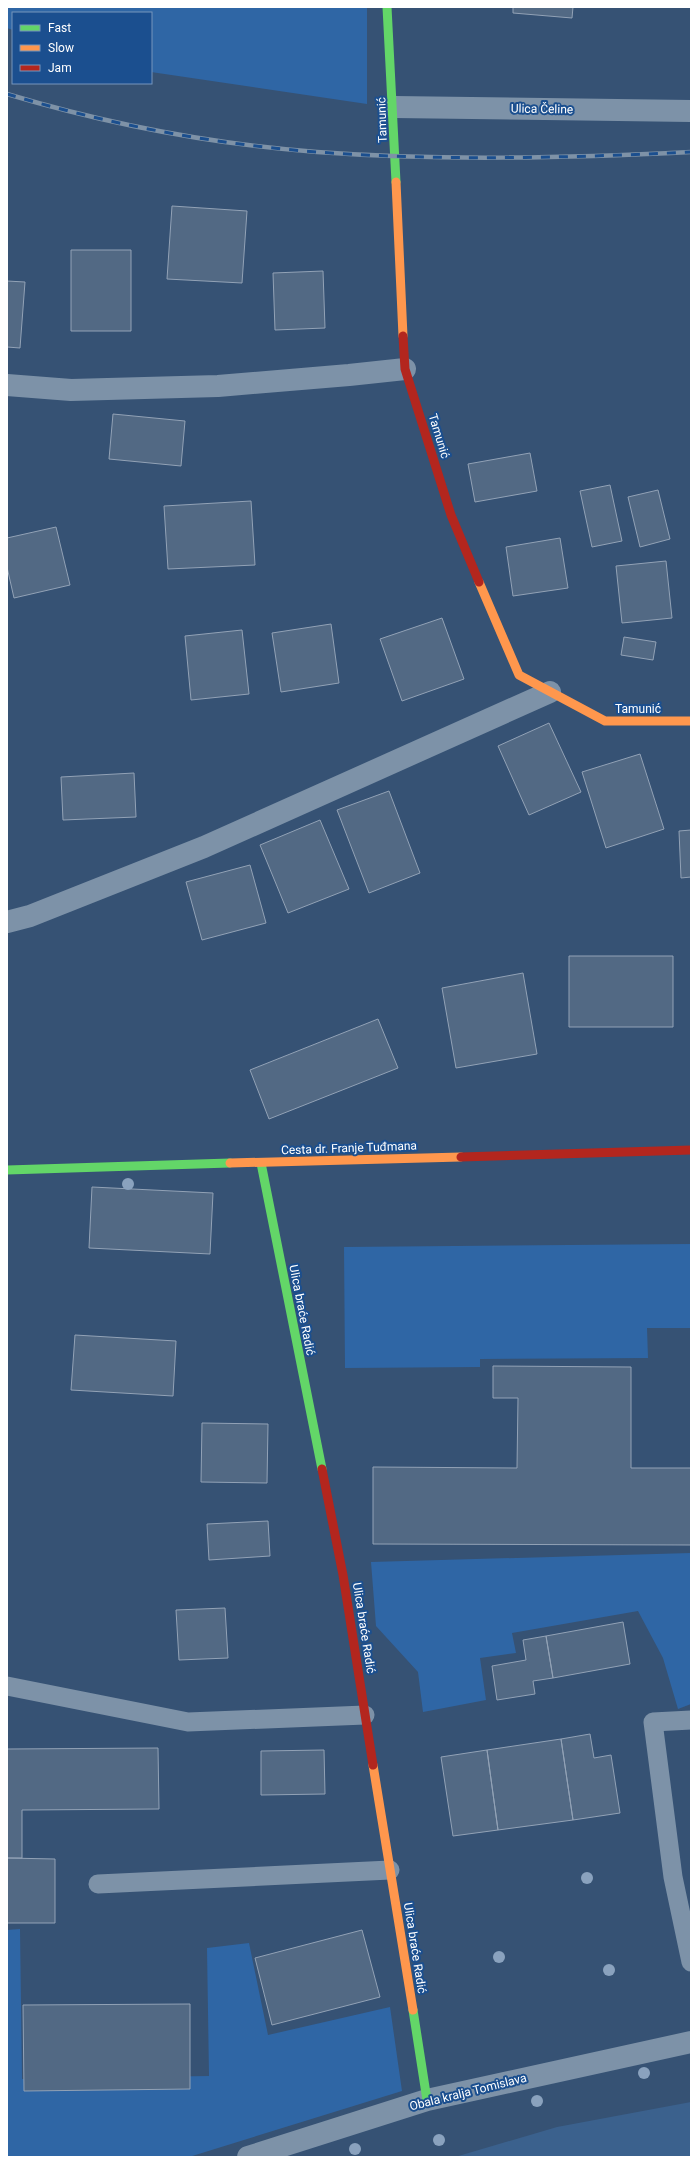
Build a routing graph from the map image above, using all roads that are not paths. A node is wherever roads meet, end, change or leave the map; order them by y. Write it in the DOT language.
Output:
graph roads {
  1 [pos="387,7"];
  2 [pos="394,107"];
  3 [pos="691,111"];
  4 [pos="405,369"];
  5 [pos="7,385"];
  6 [pos="550,692"];
  7 [pos="691,721"];
  8 [pos="7,922"];
  9 [pos="691,1150"];
  10 [pos="261,1163"];
  11 [pos="7,1170"];
  12 [pos="7,1686"];
  13 [pos="365,1715"];
  14 [pos="691,1720"];
  15 [pos="390,1870"];
  16 [pos="98,1884"];
  17 [pos="691,1962"];
  18 [pos="691,2042"];
  19 [pos="427,2100"];
  20 [pos="248,2157"];
  1 -- 2 [label="street, Tamunić"];
  2 -- 3 [label="street, Ulica Čeline"];
  2 -- 4 [label="street, Tamunić"];
  4 -- 5 [label="street"];
  4 -- 6 [label="street, Tamunić"];
  6 -- 7 [label="street, Tamunić"];
  6 -- 8 [label="street"];
  9 -- 10 [label="street, Cesta dr. Franje Tuđmana"];
  10 -- 11 [label="street, Cesta dr. Franje Tuđmana"];
  10 -- 13 [label="street, Ulica braće Radić"];
  12 -- 13 [label="lane"];
  13 -- 15 [label="street, Ulica braće Radić"];
  14 -- 17 [label="lane"];
  15 -- 16 [label="lane"];
  15 -- 19 [label="street, Ulica braće Radić"];
  18 -- 19 [label="street, Obala kralja Tomislava"];
  19 -- 20 [label="street, Obala kralja Tomislava"];
}
